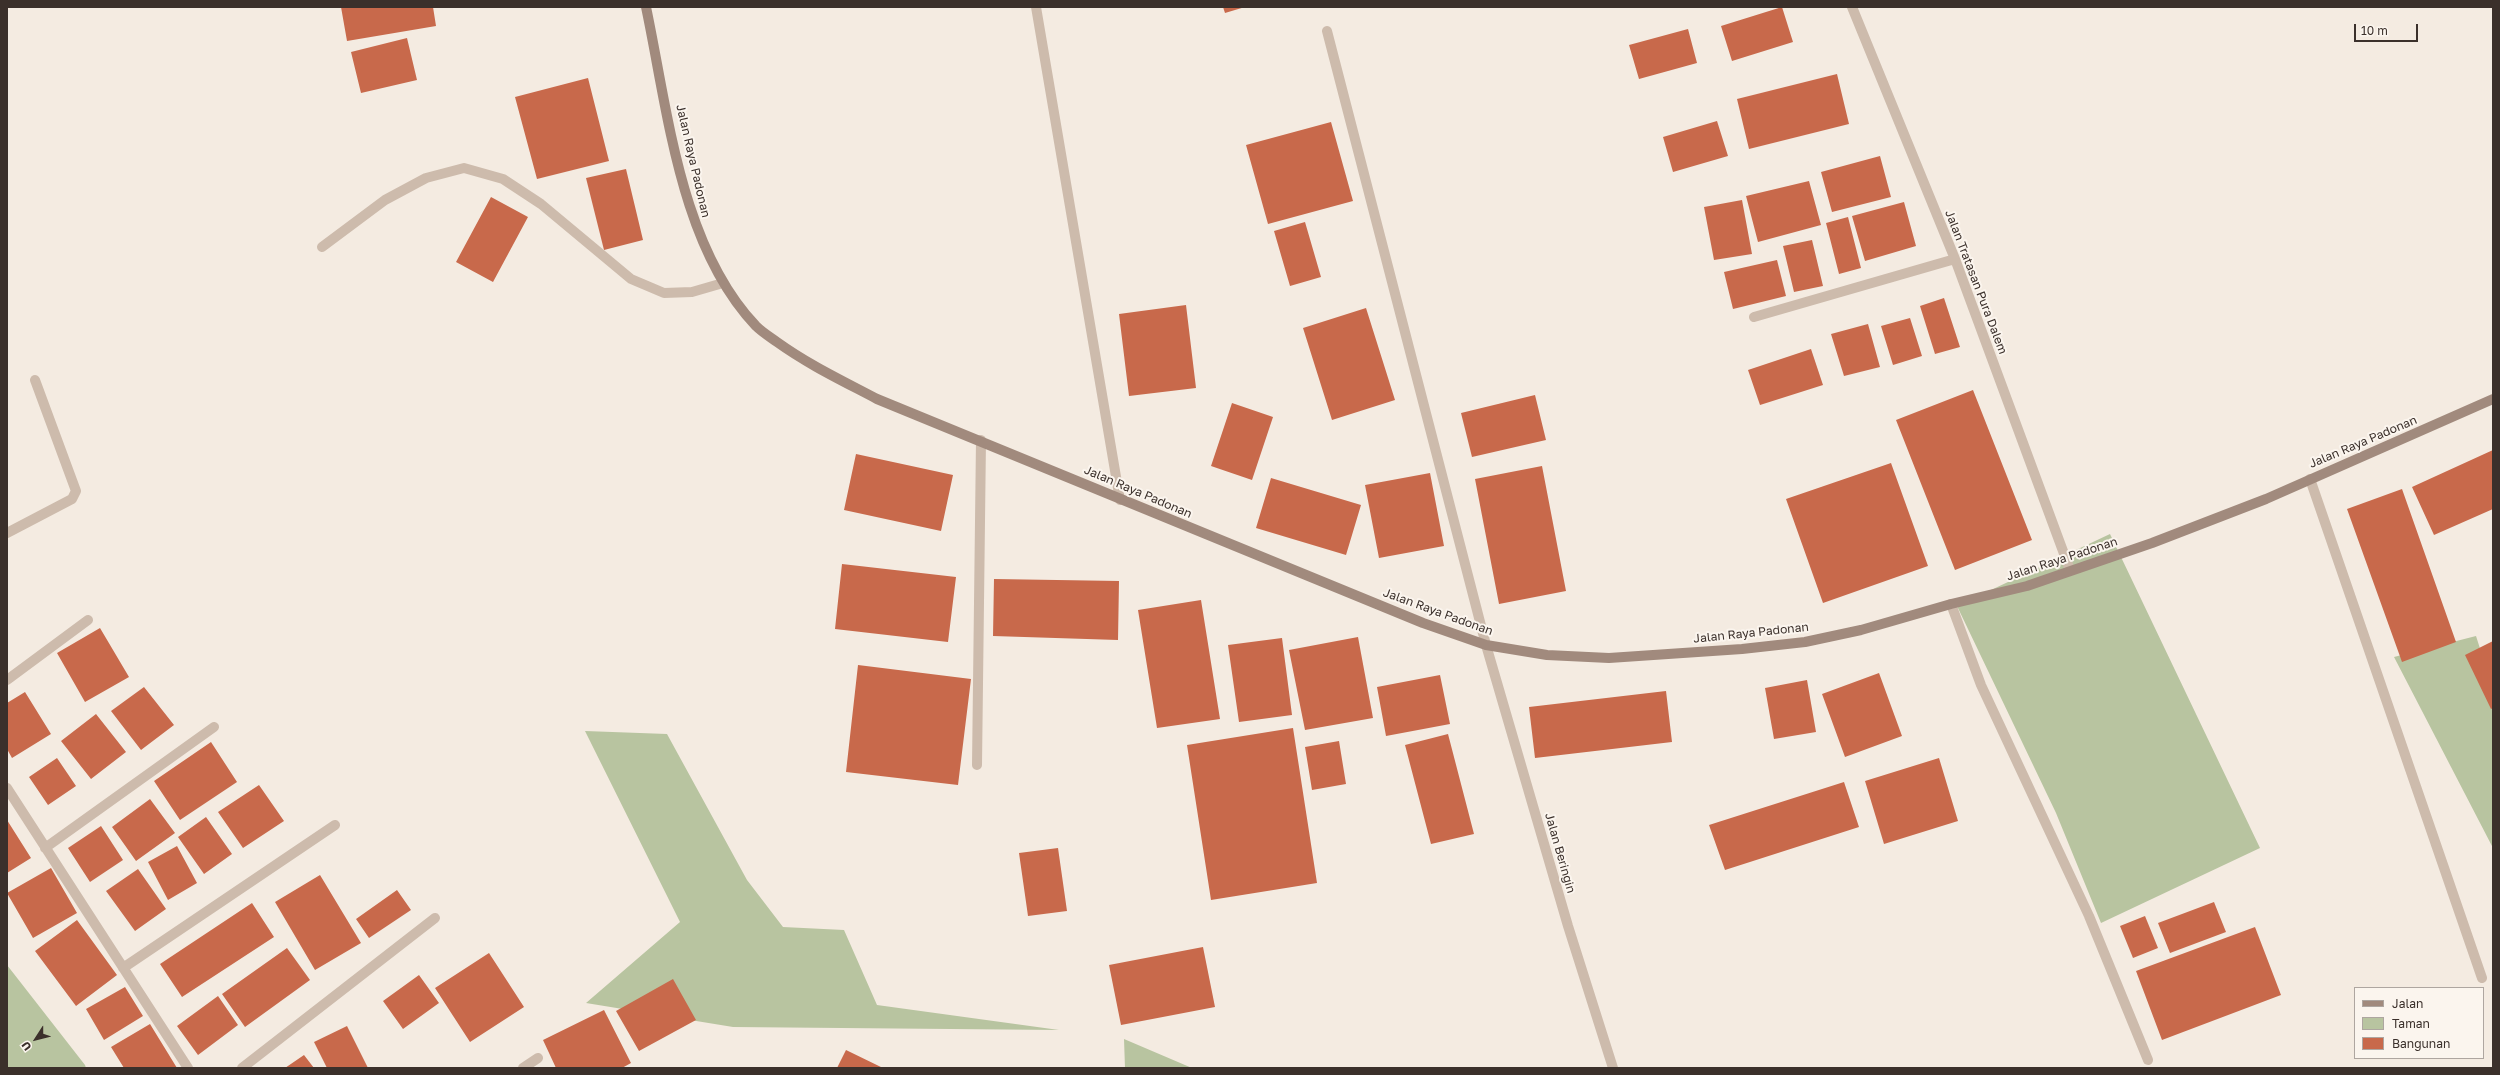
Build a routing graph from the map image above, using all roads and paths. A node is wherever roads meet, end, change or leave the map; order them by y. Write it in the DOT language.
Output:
graph roads {
  1 [pos="646,7"];
  2 [pos="1036,7"];
  3 [pos="1852,7"];
  4 [pos="1327,31"];
  5 [pos="322,247"];
  6 [pos="1955,260"];
  7 [pos="723,283"];
  8 [pos="1754,317"];
  9 [pos="36,380"];
  10 [pos="2493,399"];
  11 [pos="981,440"];
  12 [pos="2310,479"];
  13 [pos="1120,500"];
  14 [pos="7,533"];
  15 [pos="2070,570"];
  16 [pos="1951,604"];
  17 [pos="88,620"];
  18 [pos="1486,645"];
  19 [pos="7,680"];
  20 [pos="214,727"];
  21 [pos="977,765"];
  22 [pos="7,788"];
  23 [pos="335,824"];
  24 [pos="45,848"];
  25 [pos="435,918"];
  26 [pos="123,968"];
  27 [pos="2482,978"];
  28 [pos="538,1058"];
  29 [pos="2148,1060"];
  30 [pos="188,1068"];
  31 [pos="242,1068"];
  32 [pos="523,1068"];
  33 [pos="1613,1068"];
  1 -- 7 [label="main road, Jalan Raya Padonan"];
  2 -- 13 [label="street"];
  3 -- 6 [label="street, Jalan Tratasan Pura Dalem"];
  4 -- 18 [label="street, Jalan Beringin"];
  5 -- 7 [label="street"];
  6 -- 8 [label="street"];
  6 -- 15 [label="street, Jalan Tratasan Pura Dalem"];
  7 -- 11 [label="main road, Jalan Raya Padonan"];
  9 -- 14 [label="street"];
  10 -- 12 [label="main road, Jalan Raya Padonan"];
  11 -- 13 [label="main road, Jalan Raya Padonan"];
  11 -- 21 [label="street"];
  12 -- 15 [label="main road, Jalan Raya Padonan"];
  12 -- 27 [label="street"];
  13 -- 18 [label="main road, Jalan Raya Padonan"];
  15 -- 16 [label="main road, Jalan Raya Padonan"];
  16 -- 18 [label="main road, Jalan Raya Padonan"];
  16 -- 29 [label="street"];
  17 -- 19 [label="street"];
  18 -- 33 [label="street, Jalan Beringin"];
  20 -- 24 [label="street"];
  22 -- 24 [label="street"];
  23 -- 26 [label="street"];
  24 -- 26 [label="street"];
  25 -- 31 [label="street"];
  26 -- 30 [label="street"];
  28 -- 32 [label="street"];
}
